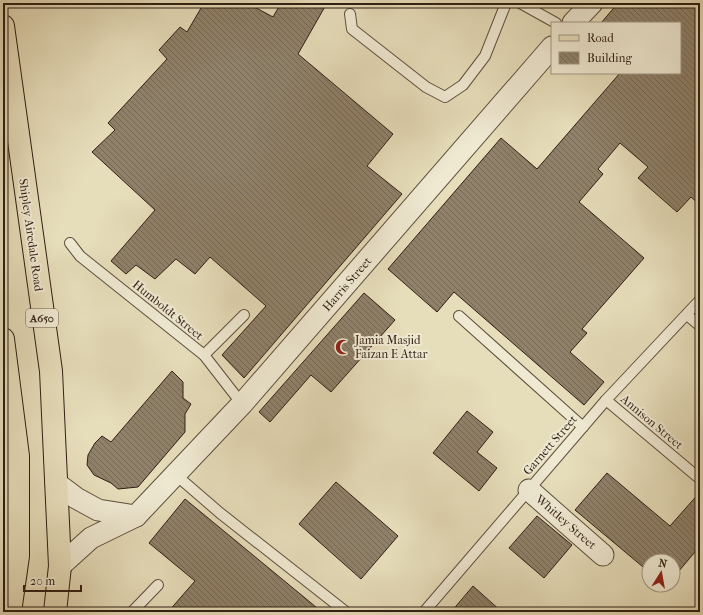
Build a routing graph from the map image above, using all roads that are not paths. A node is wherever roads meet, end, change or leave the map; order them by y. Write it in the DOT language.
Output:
graph roads {
  1 [pos="506,3"];
  2 [pos="520,3"];
  3 [pos="592,3"];
  4 [pos="350,14"];
  5 [pos="554,22"];
  6 [pos="574,22"];
  7 [pos="3,26"];
  8 [pos="551,48"];
  9 [pos="70,243"];
  10 [pos="700,300"];
  11 [pos="244,315"];
  12 [pos="687,315"];
  13 [pos="459,316"];
  14 [pos="700,326"];
  15 [pos="3,339"];
  16 [pos="204,355"];
  17 [pos="606,400"];
  18 [pos="242,404"];
  19 [pos="583,427"];
  20 [pos="176,475"];
  21 [pos="700,479"];
  22 [pos="56,483"];
  23 [pos="529,490"];
  24 [pos="136,516"];
  25 [pos="603,555"];
  26 [pos="60,566"];
  27 [pos="158,585"];
  28 [pos="10,612"];
  29 [pos="55,612"];
  30 [pos="132,612"];
  31 [pos="346,612"];
  32 [pos="424,612"];
  1 -- 4 [label="lane"];
  2 -- 5 [label="lane"];
  3 -- 6 [label="street"];
  7 -- 22 [label="main road, Shipley Airedale Road / A650"];
  8 -- 18 [label="street, Harris Street"];
  9 -- 16 [label="lane, Humboldt Street"];
  10 -- 12 [label="lane, Garnett Street"];
  11 -- 16 [label="lane"];
  12 -- 14 [label="lane"];
  12 -- 17 [label="lane, Garnett Street"];
  13 -- 19 [label="lane"];
  15 -- 28 [label="main road"];
  16 -- 18 [label="lane, Humboldt Street"];
  17 -- 19 [label="lane, Garnett Street"];
  17 -- 21 [label="lane, Annison Street"];
  18 -- 20 [label="street, Harris Street"];
  19 -- 23 [label="lane, Garnett Street"];
  20 -- 24 [label="street, Harris Street"];
  20 -- 31 [label="lane"];
  22 -- 24 [label="street"];
  22 -- 26 [label="main road, Shipley Airedale Road / A650"];
  23 -- 25 [label="street, Whitley Street"];
  23 -- 32 [label="lane, Garnett Street"];
  24 -- 26 [label="street, Harris Street"];
  26 -- 29 [label="main road, Shipley Airedale Road / A650"];
  27 -- 30 [label="lane"];
}
